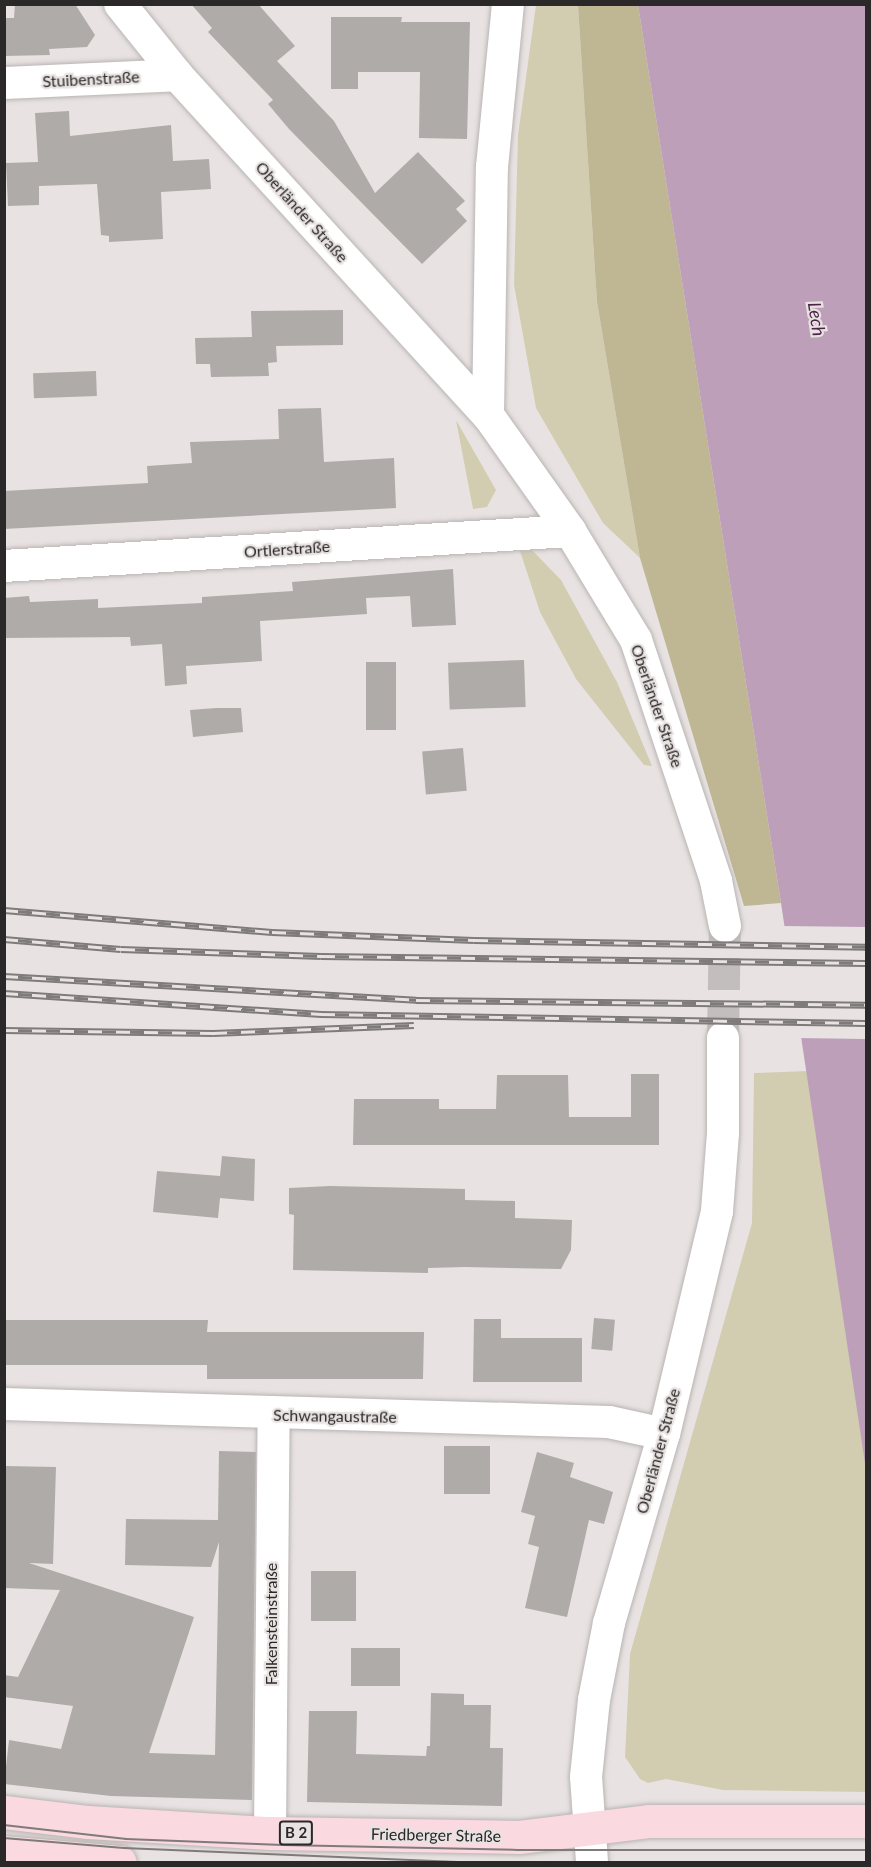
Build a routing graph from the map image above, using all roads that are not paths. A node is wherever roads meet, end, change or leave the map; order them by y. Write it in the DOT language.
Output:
graph roads {
  1 [pos="120,4"];
  2 [pos="508,4"];
  3 [pos="177,75"];
  4 [pos="4,83"];
  5 [pos="488,415"];
  6 [pos="570,531"];
  7 [pos="4,566"];
  8 [pos="725,926"];
  9 [pos="723,1038"];
  10 [pos="4,1404"];
  11 [pos="273,1415"];
  12 [pos="664,1434"];
  13 [pos="4,1812"];
  14 [pos="867,1821"];
  15 [pos="588,1826"];
  16 [pos="270,1833"];
  17 [pos="4,1852"];
  18 [pos="120,1863"];
  19 [pos="592,1863"];
  1 -- 3 [label="street, Oberländer Straße"];
  2 -- 5 [label="street"];
  3 -- 4 [label="street, Stuibenstraße"];
  3 -- 5 [label="street, Oberländer Straße"];
  5 -- 6 [label="street, Oberländer Straße"];
  6 -- 7 [label="street, Ortlerstraße"];
  6 -- 8 [label="street, Oberländer Straße"];
  9 -- 12 [label="street, Oberländer Straße"];
  10 -- 11 [label="street, Schwangaustraße"];
  11 -- 12 [label="street, Schwangaustraße"];
  11 -- 16 [label="street, Falkensteinstraße"];
  12 -- 15 [label="street, Oberländer Straße"];
  13 -- 16 [label="main road, Friedberger Straße / B 2"];
  14 -- 15 [label="main road, Friedberger Straße / B 2"];
  15 -- 16 [label="main road, Friedberger Straße / B 2"];
  15 -- 19 [label="street, Oberländer Straße"];
  17 -- 18 [label="main road"];
}
